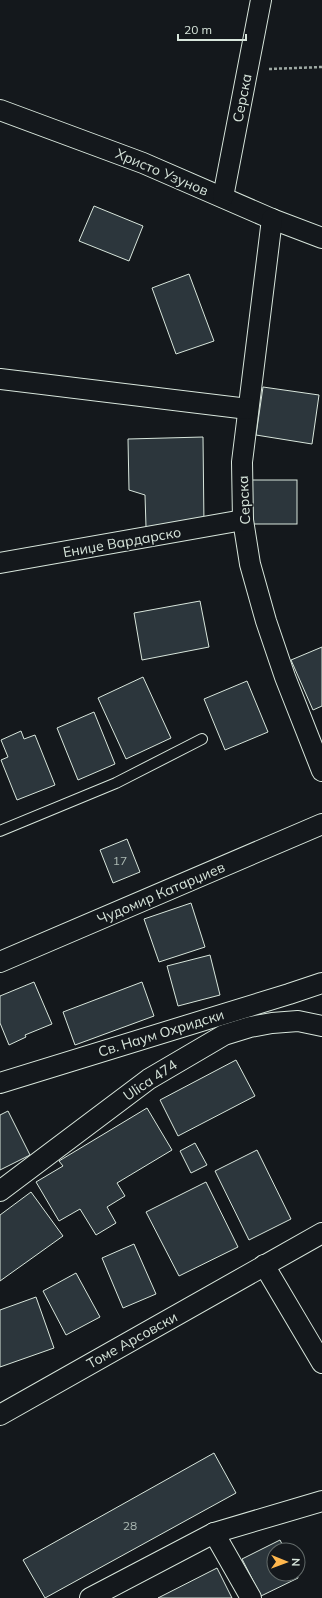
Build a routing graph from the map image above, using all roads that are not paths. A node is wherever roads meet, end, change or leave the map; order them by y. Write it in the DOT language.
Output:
graph roads {
  1 [pos="261,0"];
  2 [pos="0,110"];
  3 [pos="223,197"];
  4 [pos="272,218"];
  5 [pos="322,238"];
  6 [pos="0,379"];
  7 [pos="248,409"];
  8 [pos="244,520"];
  9 [pos="0,563"];
  10 [pos="202,740"];
  11 [pos="322,770"];
  12 [pos="322,824"];
  13 [pos="0,831"];
  14 [pos="0,962"];
  15 [pos="322,982"];
  16 [pos="322,1026"];
  17 [pos="0,1083"];
  18 [pos="0,1191"];
  19 [pos="322,1233"];
  20 [pos="264,1265"];
  21 [pos="322,1363"];
  22 [pos="0,1415"];
  23 [pos="322,1501"];
  24 [pos="214,1533"];
  25 [pos="90,1598"];
  26 [pos="251,1598"];
  1 -- 3 [label="street, Серска"];
  2 -- 3 [label="street, Христо Узунов"];
  3 -- 4 [label="street, Христо Узунов"];
  4 -- 5 [label="street, Христо Узунов"];
  4 -- 7 [label="street, Серска"];
  6 -- 7 [label="street"];
  7 -- 8 [label="street, Серска"];
  8 -- 9 [label="street, Ениџе Вардарско"];
  8 -- 11 [label="street, Серска"];
  10 -- 13 [label="lane"];
  12 -- 14 [label="street, Чудомир Катарџиев"];
  15 -- 17 [label="street, Св. Наум Охридски"];
  16 -- 18 [label="street, Ulica 474"];
  19 -- 20 [label="street, Томе Арсовски"];
  20 -- 21 [label="street"];
  20 -- 22 [label="street, Томе Арсовски"];
  23 -- 24 [label="street"];
  24 -- 25 [label="street"];
  24 -- 26 [label="street"];
}
